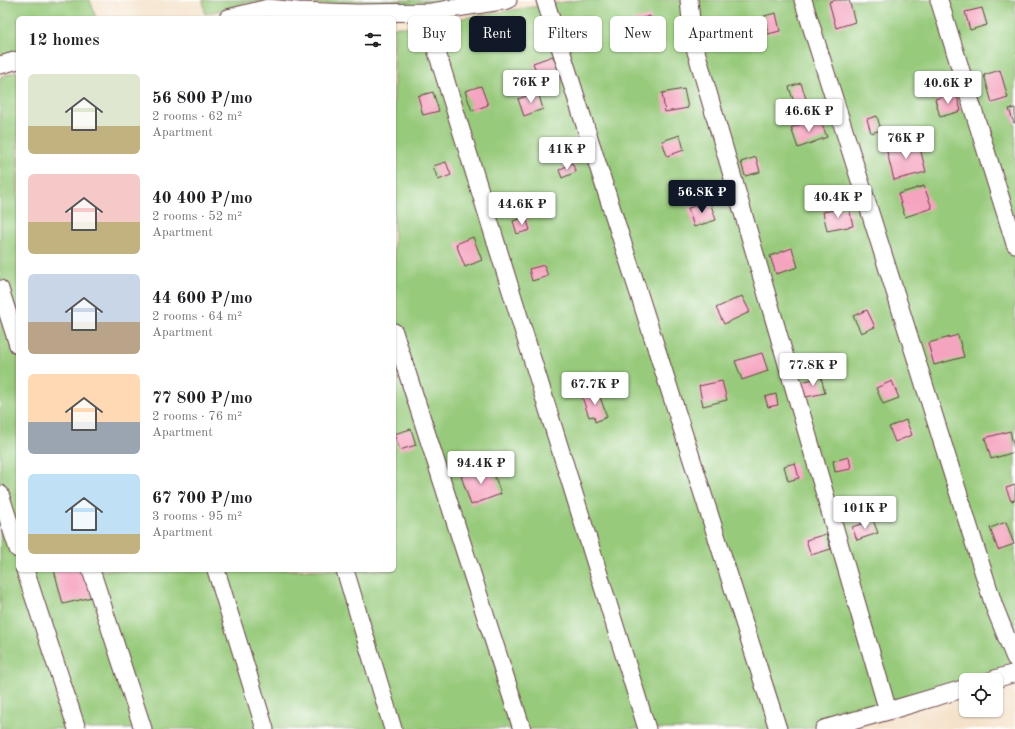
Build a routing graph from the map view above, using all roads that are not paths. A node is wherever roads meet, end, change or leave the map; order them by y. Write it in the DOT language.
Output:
graph roads {
  1 [pos="508,0"];
  2 [pos="545,0"];
  3 [pos="689,0"];
  4 [pos="803,0"];
  5 [pos="938,0"];
  6 [pos="431,12"];
  7 [pos="298,15"];
  8 [pos="236,16"];
  9 [pos="16,61"];
  10 [pos="0,65"];
  11 [pos="1015,244"];
  12 [pos="0,289"];
  13 [pos="16,338"];
  14 [pos="396,338"];
  15 [pos="0,494"];
  16 [pos="16,543"];
  17 [pos="26,572"];
  18 [pos="92,572"];
  19 [pos="217,572"];
  20 [pos="346,572"];
  21 [pos="1015,658"];
  22 [pos="1015,673"];
  23 [pos="1003,677"];
  24 [pos="959,690"];
  25 [pos="888,711"];
  26 [pos="77,729"];
  27 [pos="143,729"];
  28 [pos="265,729"];
  29 [pos="393,729"];
  30 [pos="522,729"];
  31 [pos="648,729"];
  32 [pos="778,729"];
  33 [pos="824,729"];
  1 -- 6 [label="street"];
  2 -- 32 [label="street"];
  3 -- 25 [label="street"];
  4 -- 21 [label="street"];
  5 -- 11 [label="street"];
  6 -- 7 [label="street"];
  6 -- 31 [label="street"];
  7 -- 8 [label="street"];
  9 -- 10 [label="street"];
  12 -- 13 [label="street"];
  14 -- 30 [label="street"];
  15 -- 16 [label="street"];
  17 -- 26 [label="street"];
  18 -- 27 [label="street"];
  19 -- 28 [label="street"];
  20 -- 29 [label="street"];
  22 -- 23 [label="street"];
  24 -- 25 [label="street"];
  25 -- 33 [label="street"];
}
